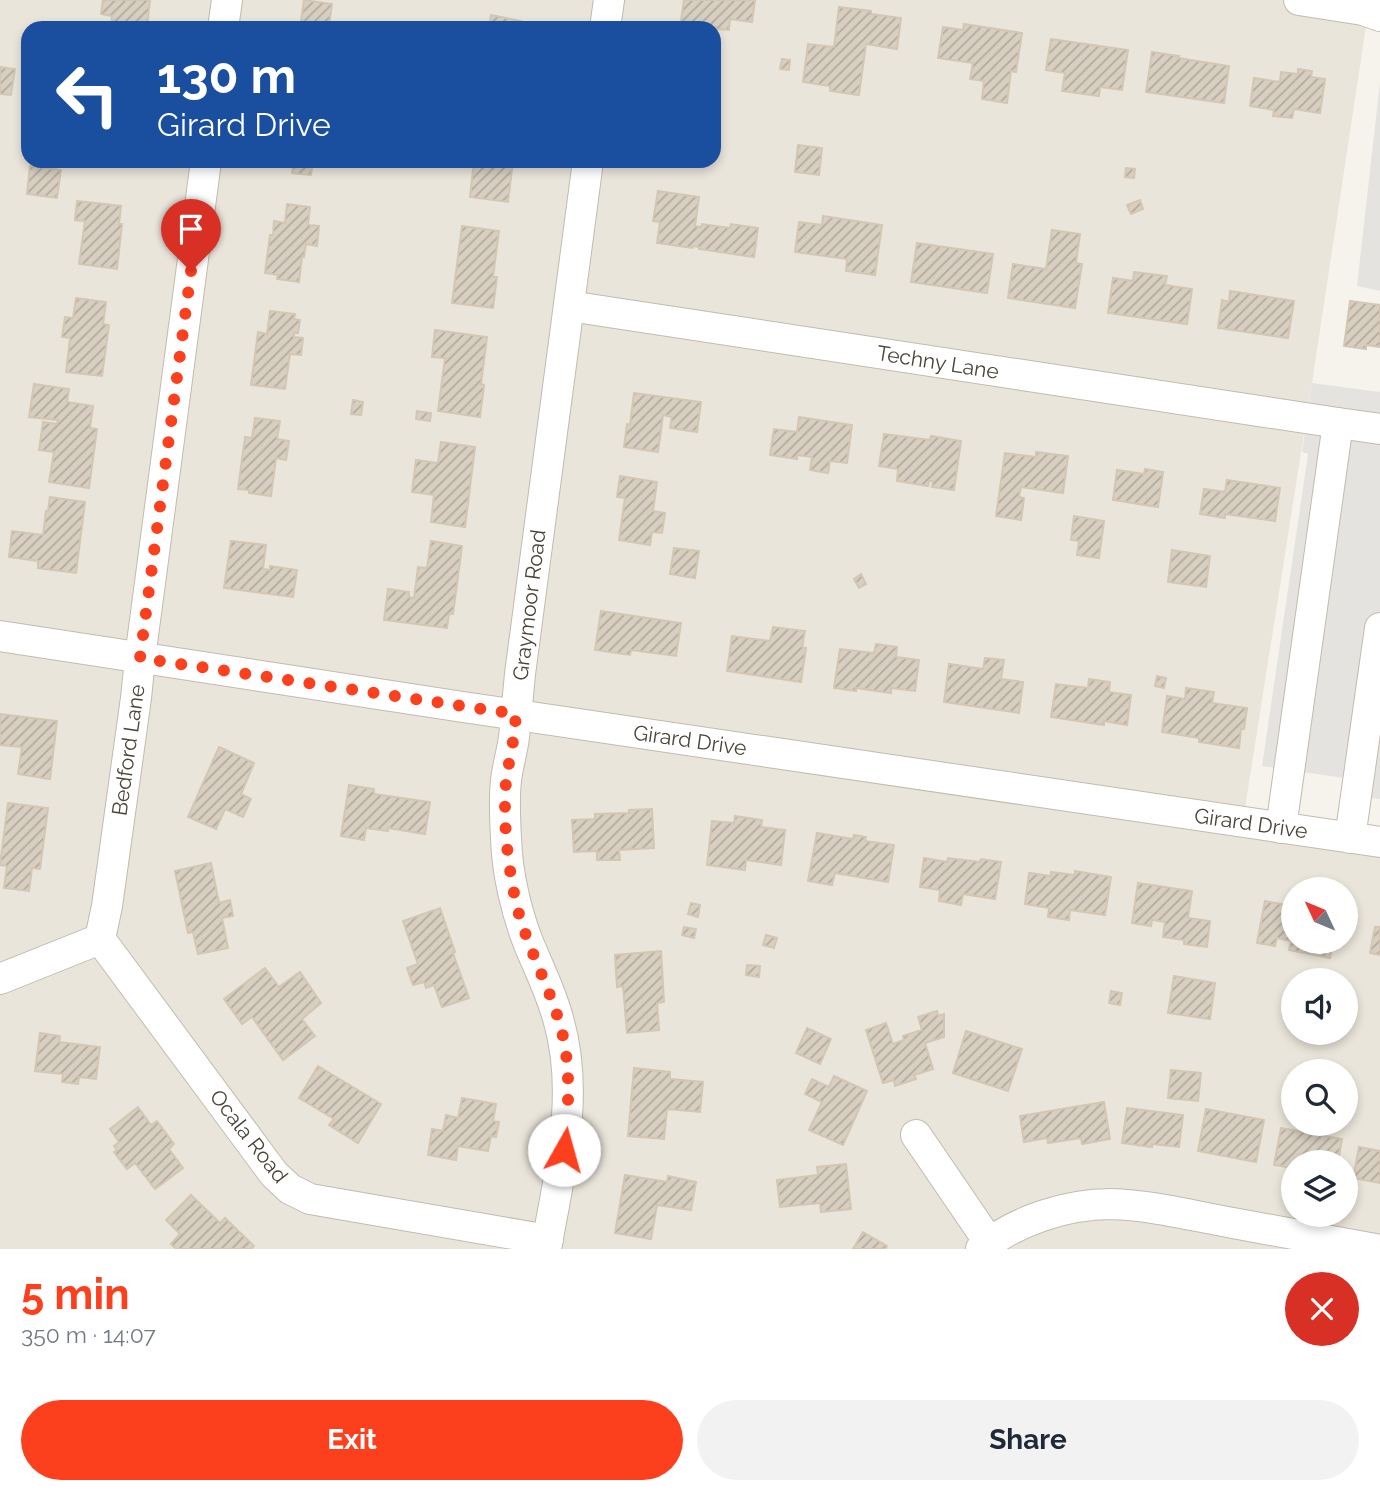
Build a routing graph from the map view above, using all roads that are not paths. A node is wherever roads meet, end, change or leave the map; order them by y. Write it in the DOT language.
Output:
graph roads {
  1 [pos="227,0"];
  2 [pos="609,0"];
  3 [pos="1299,0"];
  4 [pos="1372,13"];
  5 [pos="224,21"];
  6 [pos="606,21"];
  7 [pos="204,168"];
  8 [pos="587,168"];
  9 [pos="569,306"];
  10 [pos="1338,423"];
  11 [pos="1380,429"];
  12 [pos="1380,628"];
  13 [pos="0,636"];
  14 [pos="140,658"];
  15 [pos="516,714"];
  16 [pos="1281,828"];
  17 [pos="1350,838"];
  18 [pos="1380,842"];
  19 [pos="100,939"];
  20 [pos="0,979"];
  21 [pos="916,1135"];
  22 [pos="547,1244"];
  23 [pos="985,1246"];
  24 [pos="1376,1249"];
  1 -- 5 [label="street"];
  2 -- 6 [label="street"];
  3 -- 4 [label="street"];
  7 -- 14 [label="street, Bedford Lane"];
  8 -- 9 [label="street, Graymoor Road"];
  9 -- 10 [label="street, Techny Lane"];
  9 -- 15 [label="street, Graymoor Road"];
  10 -- 11 [label="street, Techny Lane"];
  10 -- 16 [label="street"];
  12 -- 17 [label="street"];
  13 -- 14 [label="street, Girard Drive"];
  14 -- 15 [label="street, Girard Drive"];
  14 -- 19 [label="street, Bedford Lane"];
  15 -- 16 [label="street, Girard Drive"];
  15 -- 22 [label="street, Graymoor Road"];
  16 -- 17 [label="street, Girard Drive"];
  17 -- 18 [label="street, Girard Drive"];
  19 -- 20 [label="street"];
  19 -- 22 [label="street, Ocala Road"];
  21 -- 23 [label="street"];
  23 -- 24 [label="street"];
}
